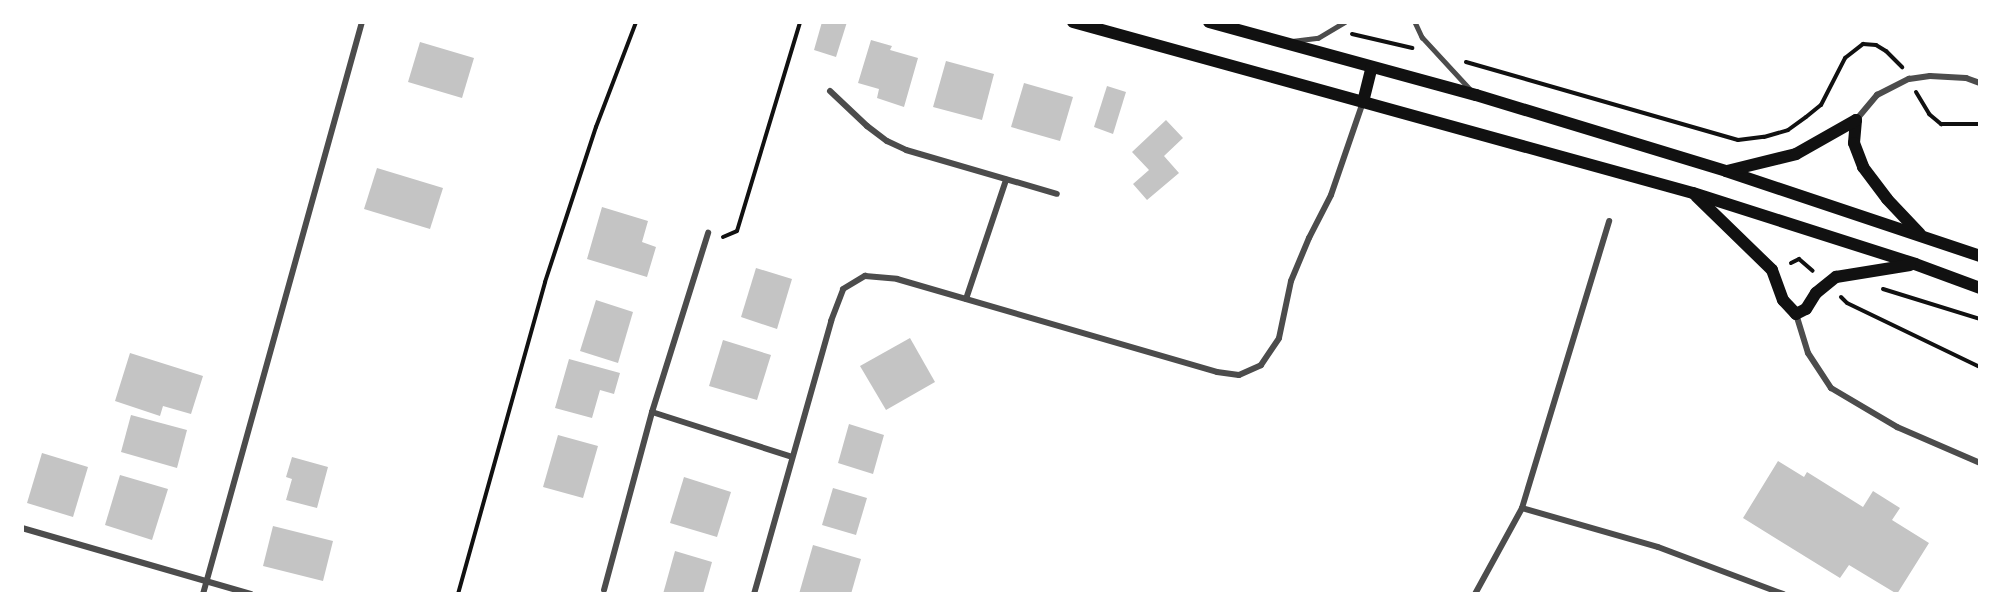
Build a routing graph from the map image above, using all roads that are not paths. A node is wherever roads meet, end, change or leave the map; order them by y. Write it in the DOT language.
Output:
graph roads {
  1 [pos="362,22"];
  2 [pos="1073,22"];
  3 [pos="1209,22"];
  4 [pos="1345,22"];
  5 [pos="1415,22"];
  6 [pos="1281,42"];
  7 [pos="1372,67"];
  8 [pos="1980,83"];
  9 [pos="830,91"];
  10 [pos="1476,95"];
  11 [pos="1363,102"];
  12 [pos="1856,120"];
  13 [pos="1726,171"];
  14 [pos="1006,180"];
  15 [pos="1693,193"];
  16 [pos="1057,194"];
  17 [pos="1609,221"];
  18 [pos="708,233"];
  19 [pos="1922,236"];
  20 [pos="1980,256"];
  21 [pos="1916,264"];
  22 [pos="1980,288"];
  23 [pos="966,299"];
  24 [pos="1796,314"];
  25 [pos="652,412"];
  26 [pos="792,457"];
  27 [pos="1980,463"];
  28 [pos="1522,508"];
  29 [pos="22,528"];
  30 [pos="207,581"];
  31 [pos="604,590"];
  32 [pos="203,594"];
  33 [pos="251,594"];
  34 [pos="754,594"];
  35 [pos="1475,594"];
  36 [pos="1783,594"];
  1 -- 30 [label="street"];
  2 -- 11 [label="main road"];
  3 -- 6 [label="main road"];
  4 -- 6 [label="lane"];
  5 -- 10 [label="lane"];
  6 -- 7 [label="main road"];
  7 -- 10 [label="main road"];
  7 -- 11 [label="main road"];
  8 -- 12 [label="street"];
  9 -- 14 [label="street"];
  10 -- 13 [label="main road"];
  11 -- 15 [label="main road"];
  11 -- 23 [label="street"];
  12 -- 13 [label="main road"];
  12 -- 19 [label="main road"];
  13 -- 19 [label="main road"];
  14 -- 16 [label="street"];
  14 -- 23 [label="street"];
  15 -- 21 [label="main road"];
  15 -- 24 [label="main road"];
  17 -- 28 [label="street"];
  18 -- 25 [label="street"];
  19 -- 20 [label="main road"];
  21 -- 22 [label="main road"];
  21 -- 24 [label="main road"];
  23 -- 26 [label="street"];
  24 -- 27 [label="street"];
  25 -- 26 [label="street"];
  25 -- 31 [label="street"];
  26 -- 34 [label="street"];
  28 -- 35 [label="street"];
  28 -- 36 [label="street"];
  29 -- 30 [label="street"];
  30 -- 32 [label="street"];
  30 -- 33 [label="street"];
}
